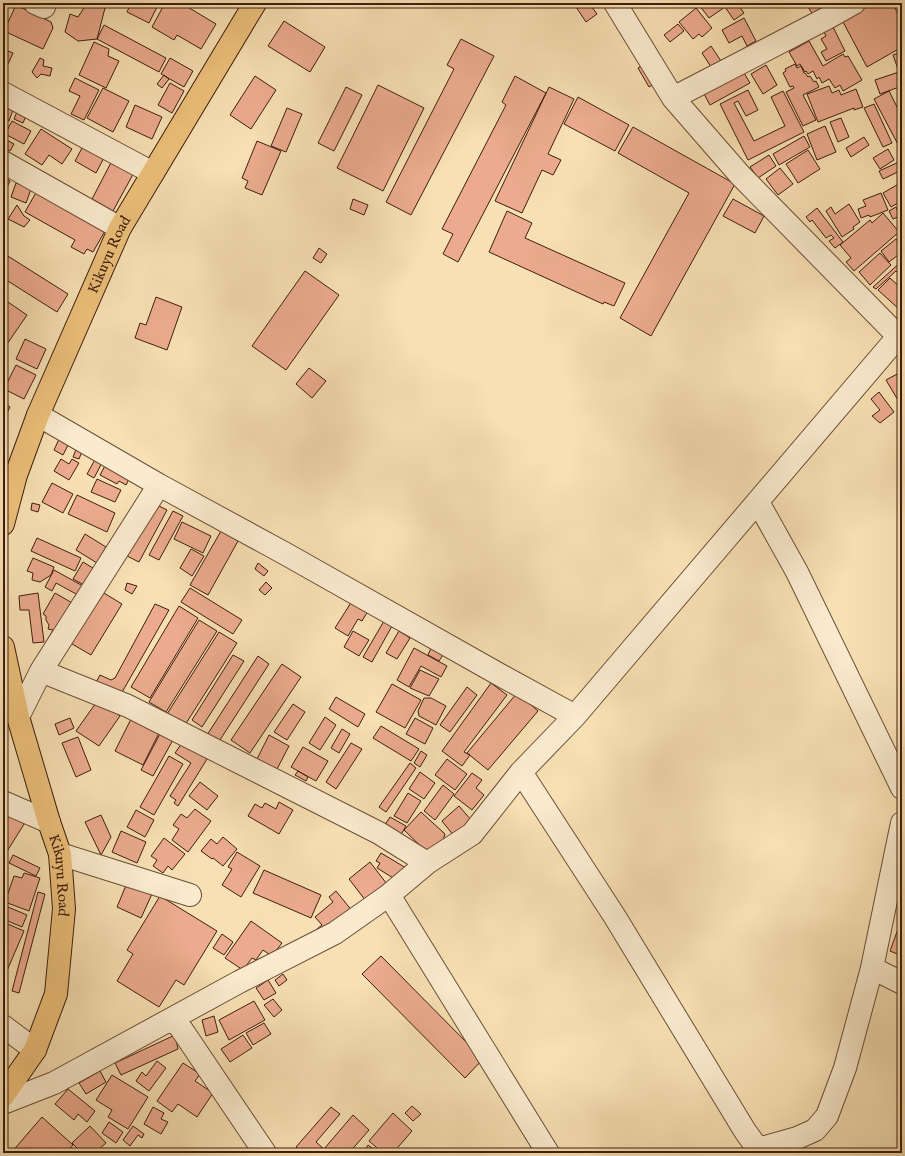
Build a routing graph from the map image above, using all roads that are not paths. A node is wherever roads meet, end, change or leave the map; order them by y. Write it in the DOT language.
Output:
graph roads {
  1 [pos="255,3"];
  2 [pos="615,3"];
  3 [pos="854,3"];
  4 [pos="3,93"];
  5 [pos="673,98"];
  6 [pos="3,162"];
  7 [pos="154,173"];
  8 [pos="120,228"];
  9 [pos="900,334"];
  10 [pos="38,415"];
  11 [pos="158,485"];
  12 [pos="758,502"];
  13 [pos="3,524"];
  14 [pos="3,647"];
  15 [pos="41,671"];
  16 [pos="575,716"];
  17 [pos="18,717"];
  18 [pos="521,772"];
  19 [pos="902,788"];
  20 [pos="3,802"];
  21 [pos="49,822"];
  22 [pos="902,823"];
  23 [pos="60,854"];
  24 [pos="427,863"];
  25 [pos="190,895"];
  26 [pos="389,895"];
  27 [pos="872,968"];
  28 [pos="902,984"];
  29 [pos="174,1018"];
  30 [pos="3,1026"];
  31 [pos="35,1050"];
  32 [pos="3,1096"];
  33 [pos="3,1103"];
  34 [pos="759,1151"];
  35 [pos="265,1153"];
  36 [pos="548,1153"];
  1 -- 7 [label="main road, Kikuyu Road"];
  2 -- 5 [label="street"];
  3 -- 5 [label="street"];
  4 -- 7 [label="street"];
  5 -- 9 [label="street"];
  6 -- 8 [label="street"];
  7 -- 8 [label="main road, Kikuyu Road"];
  8 -- 10 [label="main road, Kikuyu Road"];
  9 -- 12 [label="street"];
  10 -- 11 [label="street"];
  10 -- 13 [label="main road, Kikuyu Road"];
  11 -- 15 [label="street"];
  11 -- 16 [label="street"];
  12 -- 16 [label="street"];
  12 -- 19 [label="street"];
  14 -- 17 [label="main road, Kikuyu Road"];
  15 -- 17 [label="street"];
  15 -- 24 [label="street"];
  16 -- 18 [label="street"];
  17 -- 21 [label="main road, Kikuyu Road"];
  18 -- 24 [label="street"];
  18 -- 34 [label="street"];
  20 -- 21 [label="street"];
  21 -- 23 [label="main road, Kikuyu Road"];
  22 -- 27 [label="street"];
  23 -- 25 [label="street"];
  23 -- 31 [label="main road, Kikuyu Road"];
  24 -- 26 [label="street"];
  26 -- 29 [label="street"];
  26 -- 36 [label="street"];
  27 -- 28 [label="street"];
  27 -- 34 [label="street"];
  29 -- 33 [label="street"];
  29 -- 35 [label="street"];
  30 -- 31 [label="street"];
  31 -- 32 [label="main road, Kikuyu Road"];
}
